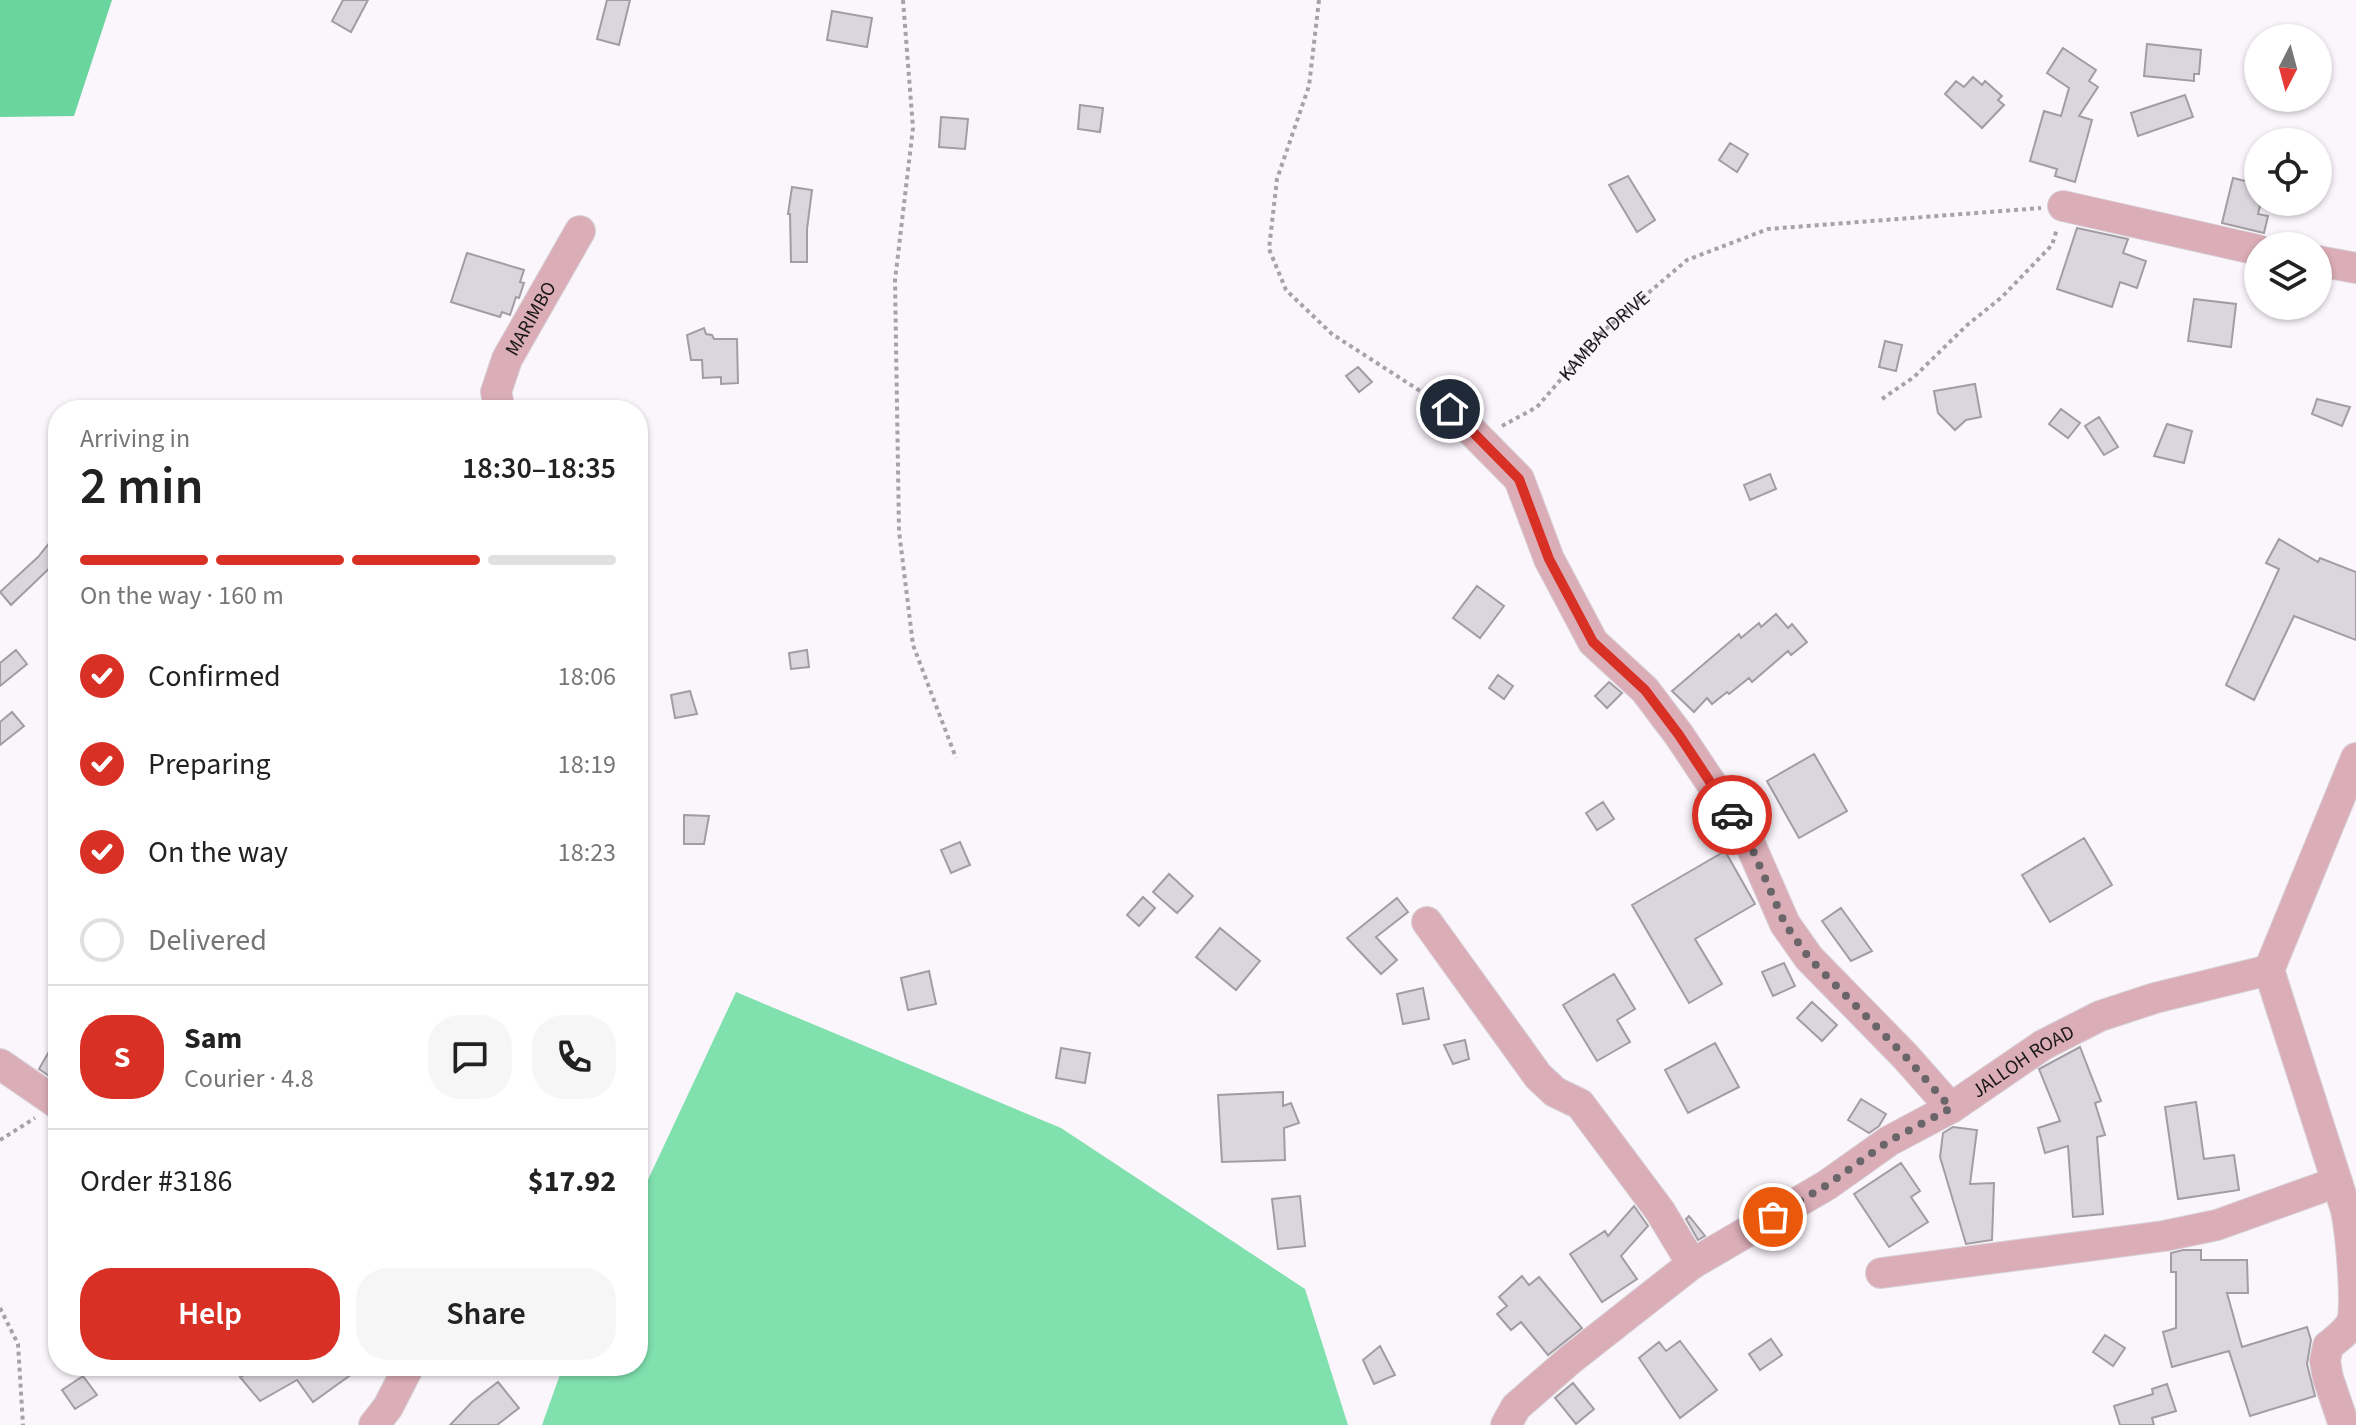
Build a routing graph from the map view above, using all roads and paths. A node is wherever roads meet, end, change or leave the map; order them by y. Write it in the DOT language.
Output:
graph roads {
  1 [pos="903,0"];
  2 [pos="1319,0"];
  3 [pos="2063,206"];
  4 [pos="580,231"];
  5 [pos="2244,247"];
  6 [pos="2332,264"];
  7 [pos="2356,268"];
  8 [pos="1882,399"];
  9 [pos="498,400"];
  10 [pos="1450,409"];
  11 [pos="1502,426"];
  12 [pos="956,758"];
  13 [pos="2356,758"];
  14 [pos="1427,922"];
  15 [pos="2269,970"];
  16 [pos="0,1064"];
  17 [pos="48,1098"];
  18 [pos="1951,1108"];
  19 [pos="48,1110"];
  20 [pos="0,1140"];
  21 [pos="2337,1182"];
  22 [pos="2354,1244"];
  23 [pos="1692,1264"];
  24 [pos="1881,1273"];
  25 [pos="0,1308"];
  26 [pos="404,1376"];
  27 [pos="23,1425"];
  28 [pos="374,1425"];
  29 [pos="1506,1425"];
  30 [pos="2344,1425"];
  1 -- 12 [label="path"];
  2 -- 10 [label="path"];
  3 -- 5 [label="street"];
  3 -- 8 [label="path"];
  3 -- 11 [label="path, KAMBAI DRIVE"];
  4 -- 9 [label="street, MARIMBO"];
  6 -- 7 [label="street"];
  10 -- 18 [label="street"];
  13 -- 15 [label="street"];
  14 -- 23 [label="street"];
  15 -- 18 [label="street, JALLOH ROAD"];
  15 -- 21 [label="street"];
  16 -- 17 [label="street"];
  18 -- 23 [label="street, JALLOH ROAD"];
  19 -- 20 [label="path"];
  21 -- 22 [label="street"];
  21 -- 24 [label="street"];
  22 -- 30 [label="street"];
  23 -- 29 [label="street, JALLOH ROAD"];
  25 -- 27 [label="path"];
  26 -- 28 [label="street"];
}
